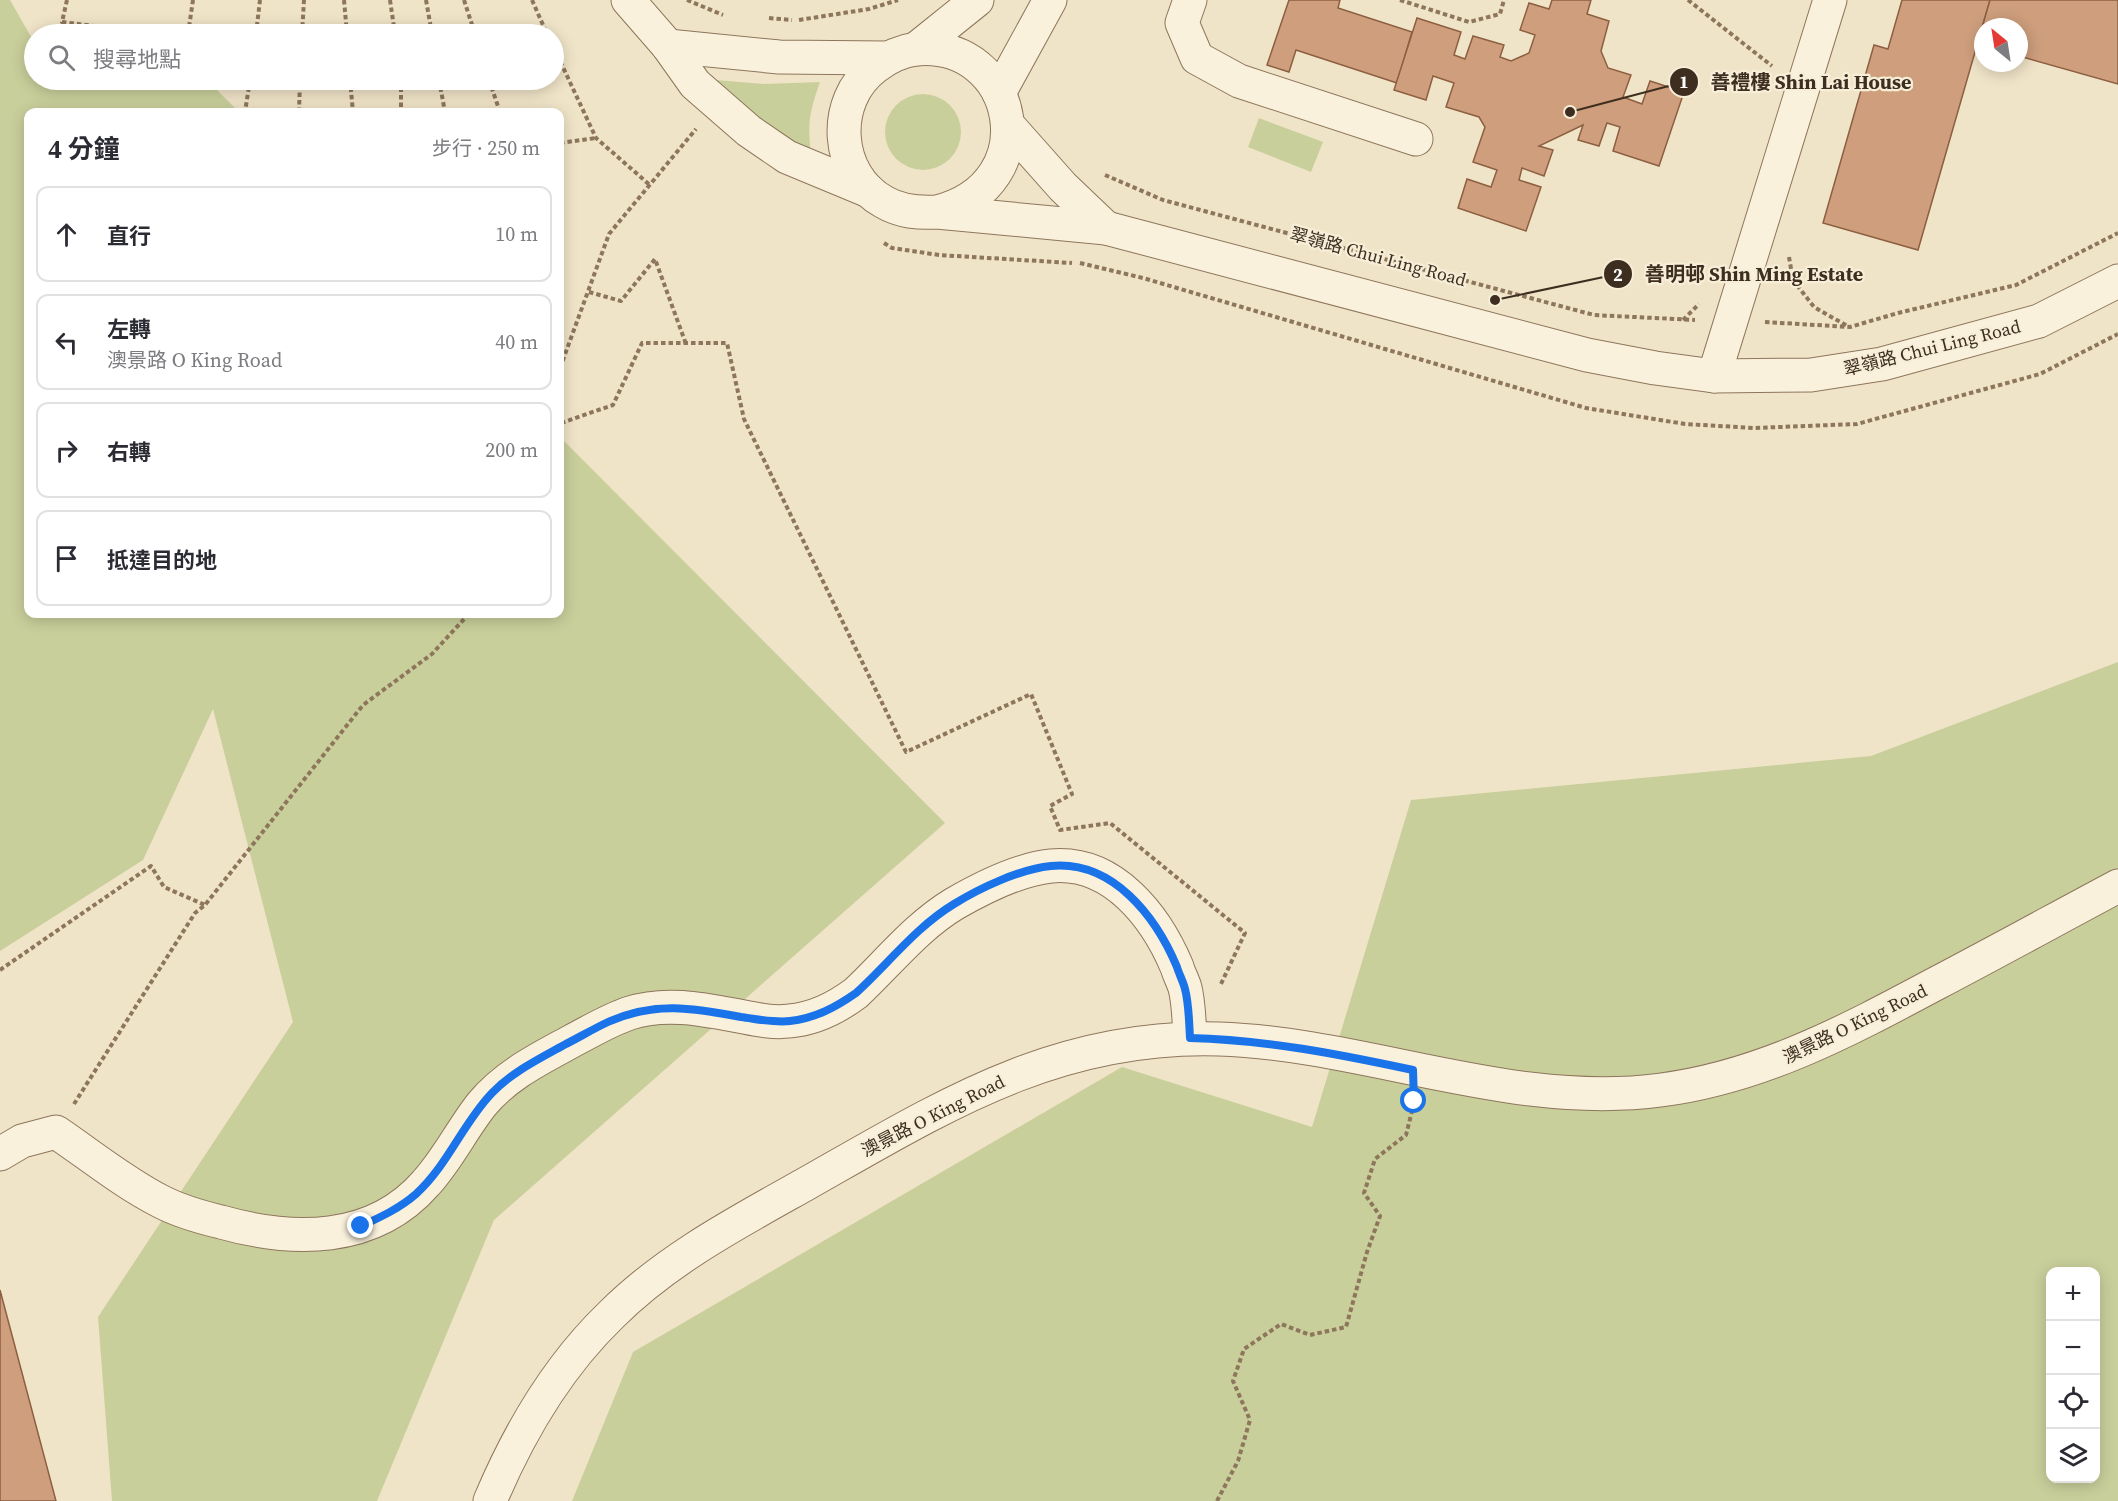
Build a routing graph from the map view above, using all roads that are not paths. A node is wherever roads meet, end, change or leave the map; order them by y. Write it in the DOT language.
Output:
graph roads {
  1 [pos="628,0"];
  2 [pos="977,0"];
  3 [pos="1050,0"];
  4 [pos="1190,0"];
  5 [pos="1830,0"];
  6 [pos="668,46"];
  7 [pos="901,54"];
  8 [pos="999,93"];
  9 [pos="1008,125"];
  10 [pos="1416,139"];
  11 [pos="869,191"];
  12 [pos="938,212"];
  13 [pos="1106,228"];
  14 [pos="2118,281"];
  15 [pos="1714,376"];
  16 [pos="2118,886"];
  17 [pos="1190,1038"];
  18 [pos="0,1154"];
  19 [pos="490,1501"];
  1 -- 6 [label="street, 翠嶺路 Chui Ling Road"];
  2 -- 7 [label="street"];
  3 -- 8 [label="street"];
  4 -- 10 [label="street"];
  5 -- 15 [label="street"];
  6 -- 7 [label="street, 翠嶺路 Chui Ling Road"];
  6 -- 11 [label="street, 翠嶺路 Chui Ling Road"];
  7 -- 8 [label="street, 翠嶺路 Chui Ling Road"];
  7 -- 11 [label="street, 翠嶺路 Chui Ling Road"];
  8 -- 9 [label="street, 翠嶺路 Chui Ling Road"];
  9 -- 12 [label="street, 翠嶺路 Chui Ling Road"];
  9 -- 13 [label="street, 翠嶺路 Chui Ling Road"];
  11 -- 12 [label="street, 翠嶺路 Chui Ling Road"];
  12 -- 13 [label="street, 翠嶺路 Chui Ling Road"];
  13 -- 15 [label="street, 翠嶺路 Chui Ling Road"];
  14 -- 15 [label="street, 翠嶺路 Chui Ling Road"];
  16 -- 17 [label="street, 澳景路 O King Road"];
  17 -- 18 [label="street"];
  17 -- 19 [label="street, 澳景路 O King Road"];
}
